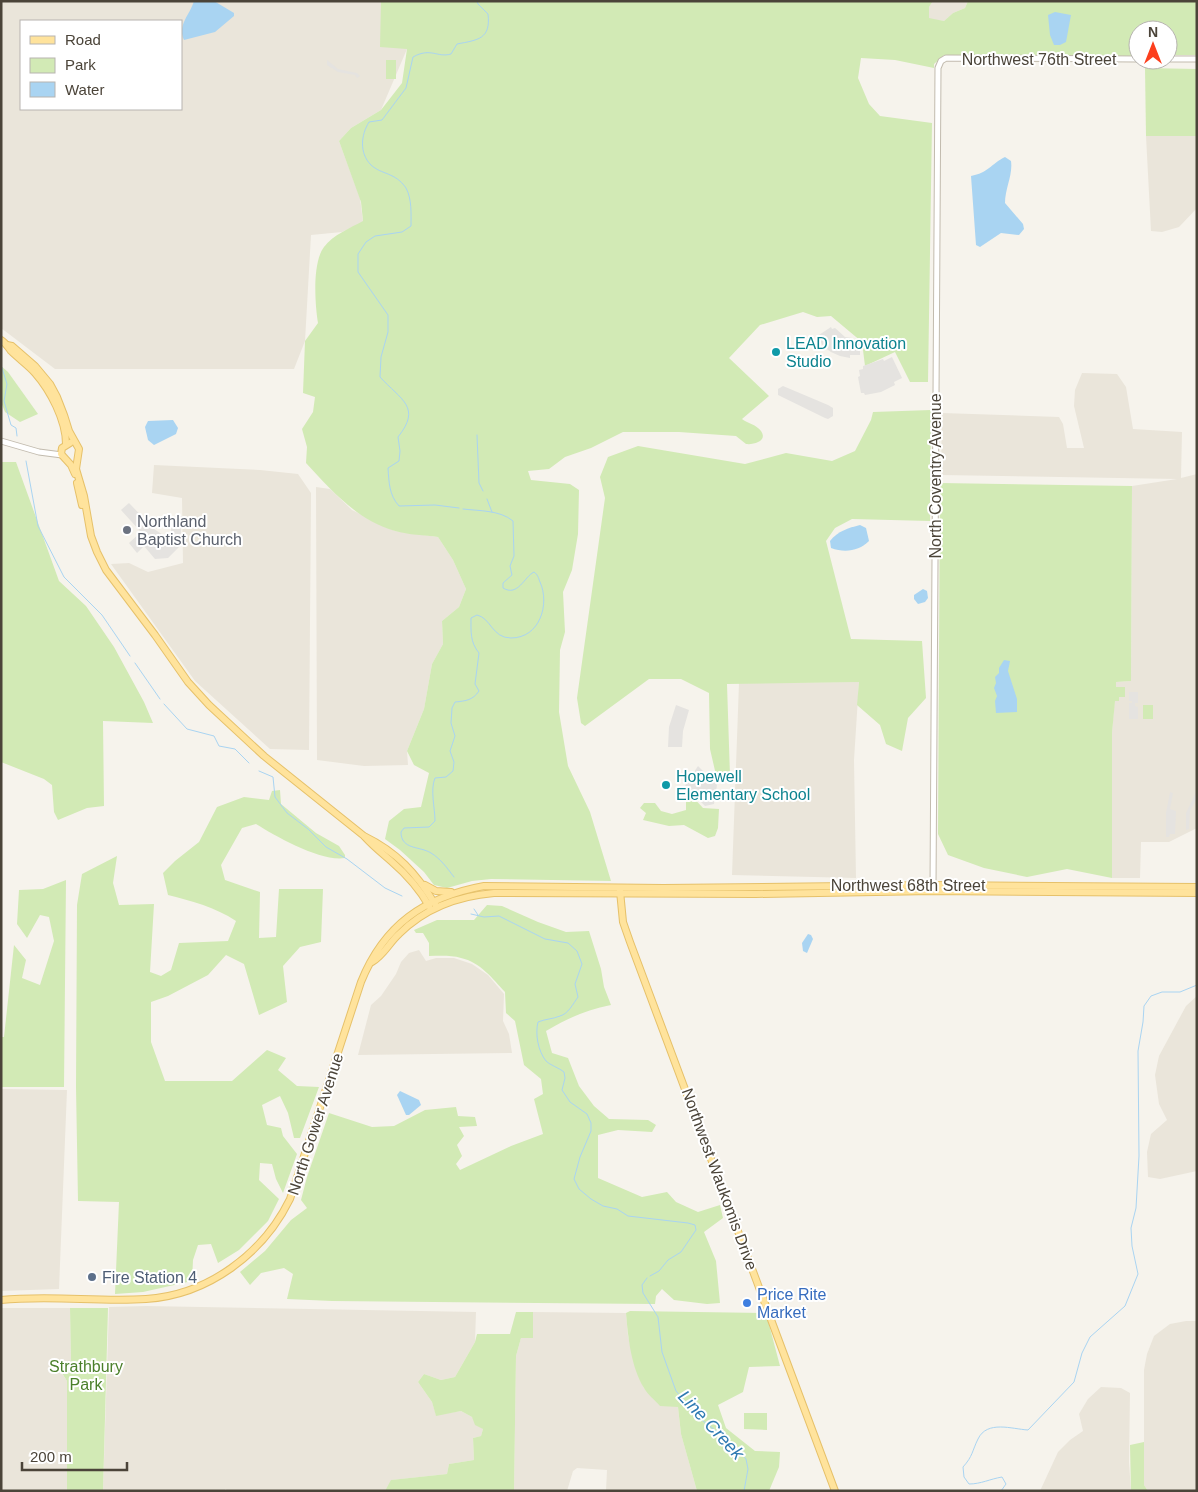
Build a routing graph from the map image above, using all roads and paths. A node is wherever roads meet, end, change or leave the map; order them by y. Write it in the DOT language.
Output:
graph roads {
  1 [pos="1128,59"];
  2 [pos="1178,59"];
  3 [pos="1197,59"];
  4 [pos="941,61"];
  5 [pos="1,340"];
  6 [pos="7,344"];
  7 [pos="1,441"];
  8 [pos="76,444"];
  9 [pos="64,446"];
  10 [pos="39,452"];
  11 [pos="64,458"];
  12 [pos="78,458"];
  13 [pos="88,520"];
  14 [pos="364,836"];
  15 [pos="423,883"];
  16 [pos="1197,887"];
  17 [pos="933,888"];
  18 [pos="620,891"];
  19 [pos="455,892"];
  20 [pos="1197,894"];
  21 [pos="433,905"];
  22 [pos="1,1300"];
  23 [pos="835,1491"];
  1 -- 4 [label="street, Northwest 76th Street"];
  2 -- 3 [label="street"];
  4 -- 17 [label="street, North Coventry Avenue"];
  5 -- 6 [label="main road"];
  6 -- 8 [label="main road"];
  6 -- 9 [label="main road"];
  7 -- 10 [label="street"];
  8 -- 9 [label="main road"];
  8 -- 12 [label="main road"];
  9 -- 10 [label="street"];
  9 -- 11 [label="main road"];
  10 -- 11 [label="street"];
  11 -- 12 [label="main road"];
  11 -- 13 [label="main road"];
  12 -- 13 [label="main road"];
  13 -- 14 [label="main road"];
  14 -- 15 [label="main road"];
  14 -- 21 [label="main road"];
  15 -- 19 [label="main road"];
  15 -- 21 [label="main road"];
  16 -- 17 [label="main road, Northwest 68th Street"];
  17 -- 18 [label="main road, Northwest 68th Street"];
  17 -- 20 [label="main road, Northwest 68th Street"];
  18 -- 19 [label="main road, North Gower Avenue"];
  18 -- 21 [label="main road"];
  18 -- 23 [label="main road, Northwest Waukomis Drive"];
  19 -- 21 [label="main road, North Gower Avenue"];
  21 -- 22 [label="main road, North Gower Avenue"];
}
